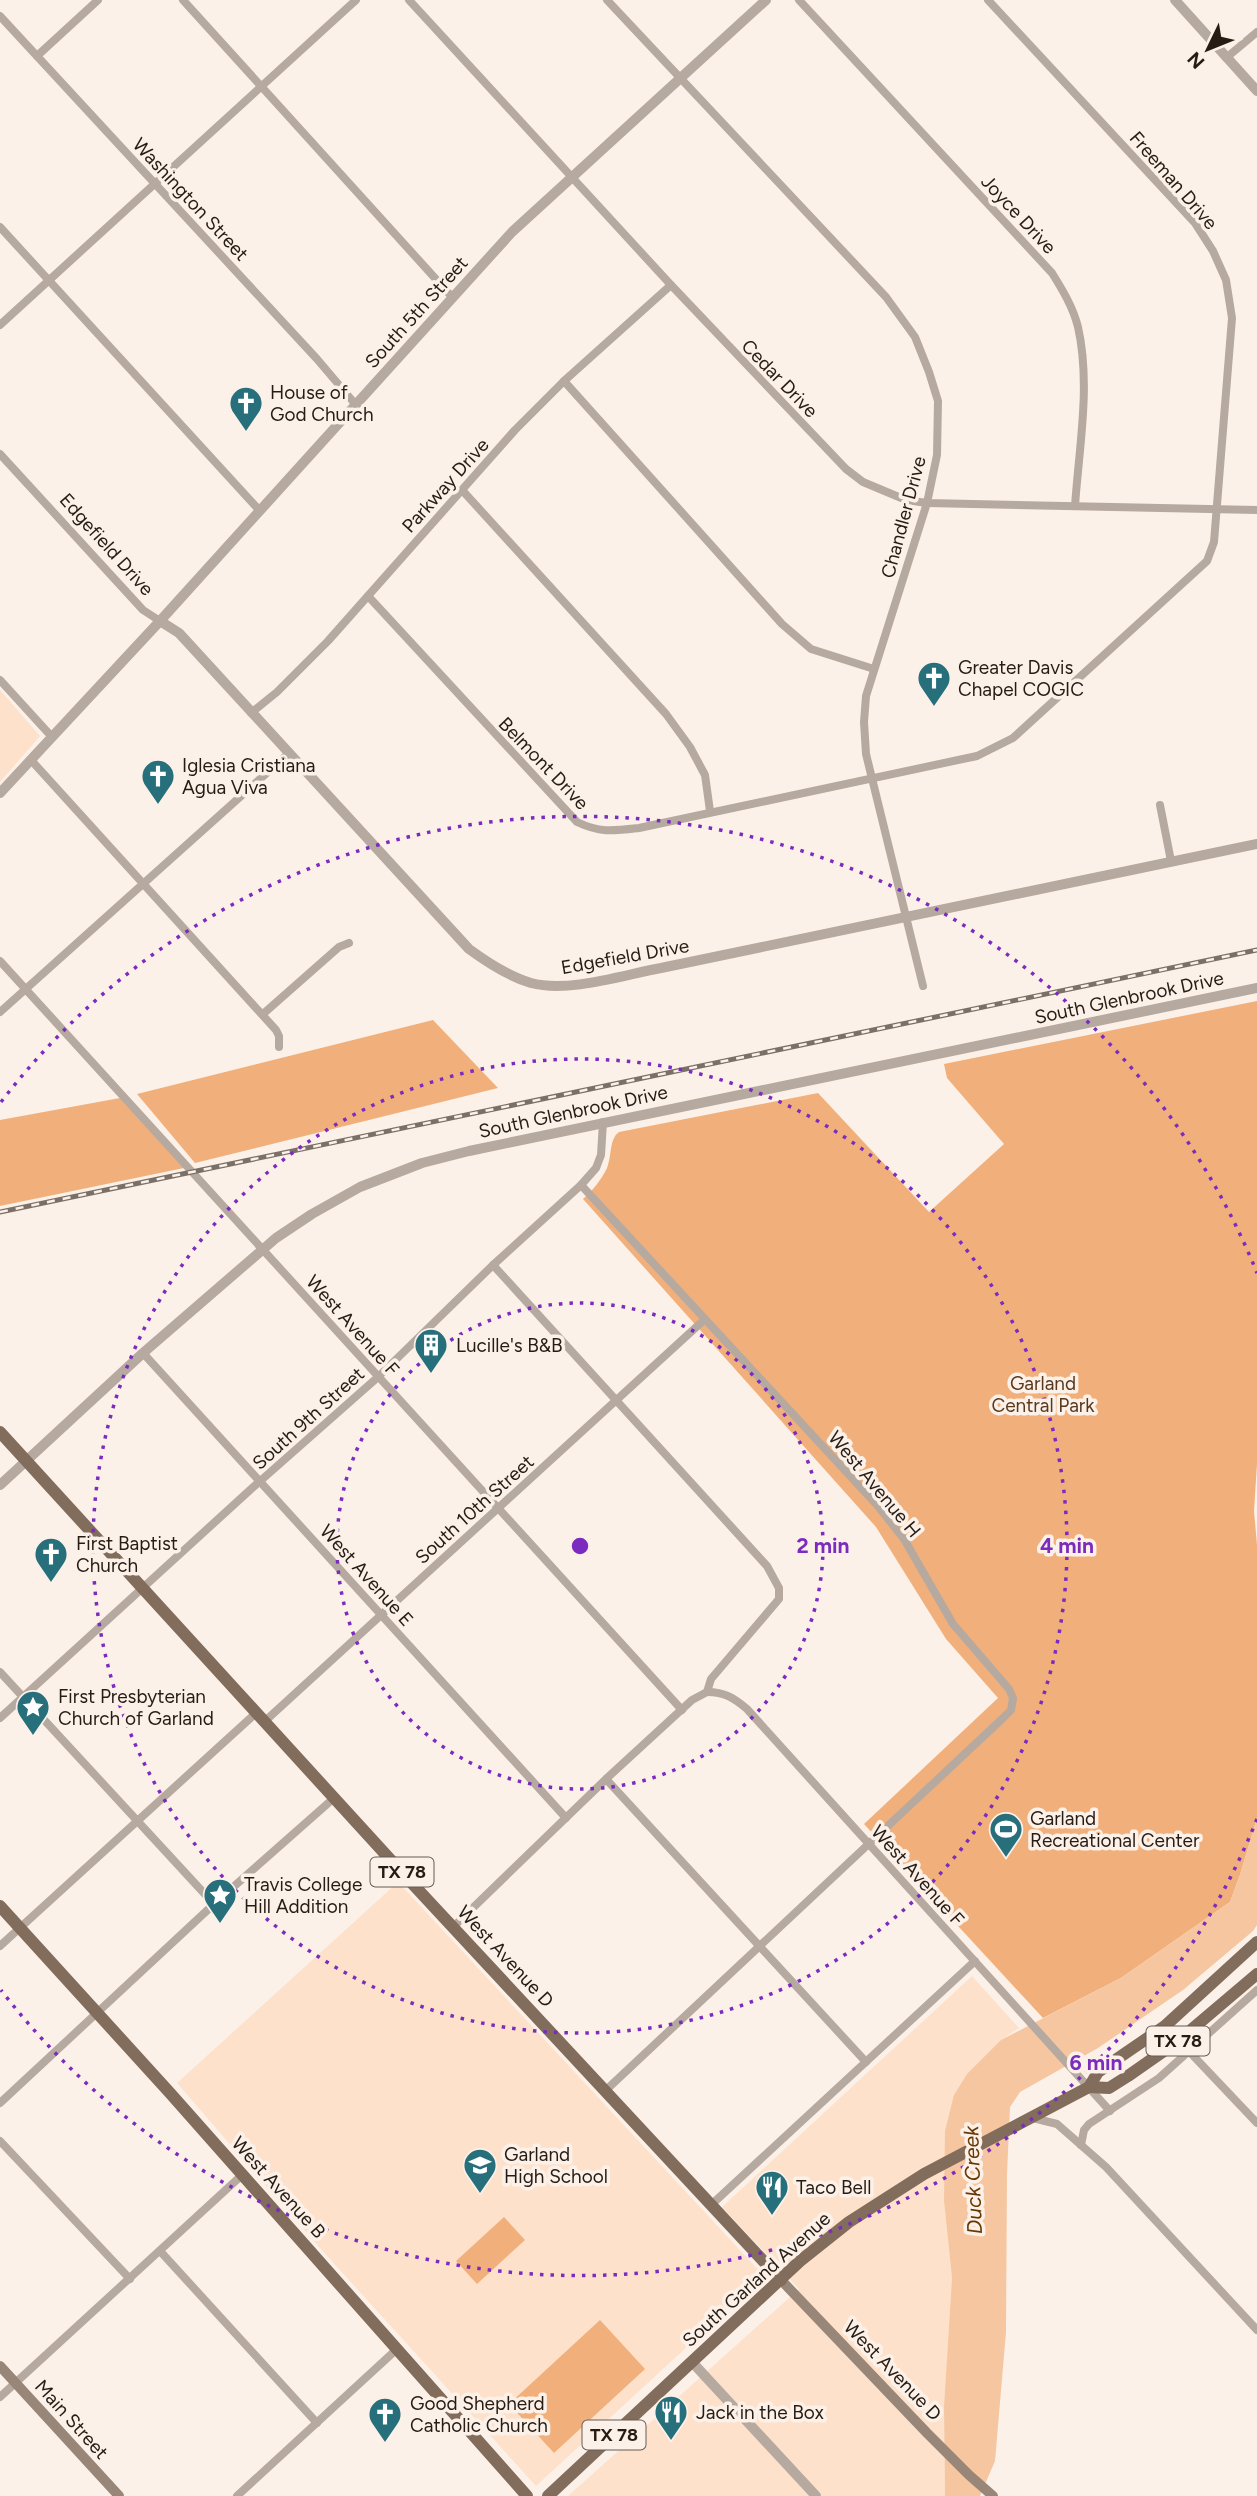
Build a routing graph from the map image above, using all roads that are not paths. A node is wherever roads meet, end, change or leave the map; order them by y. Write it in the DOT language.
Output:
graph roads {
  1 [pos="98,0"];
  2 [pos="183,0"];
  3 [pos="356,0"];
  4 [pos="409,0"];
  5 [pos="607,0"];
  6 [pos="766,0"];
  7 [pos="799,0"];
  8 [pos="988,0"];
  9 [pos="1175,0"];
  10 [pos="0,16"];
  11 [pos="1257,32"];
  12 [pos="37,56"];
  13 [pos="1226,58"];
  14 [pos="681,79"];
  15 [pos="263,86"];
  16 [pos="1257,92"];
  17 [pos="571,178"];
  18 [pos="155,184"];
  19 [pos="0,227"];
  20 [pos="48,281"];
  21 [pos="671,285"];
  22 [pos="453,298"];
  23 [pos="0,325"];
  24 [pos="564,382"];
  25 [pos="356,405"];
  26 [pos="0,454"];
  27 [pos="462,490"];
  28 [pos="927,503"];
  29 [pos="1075,506"];
  30 [pos="1216,510"];
  31 [pos="1257,510"];
  32 [pos="260,511"];
  33 [pos="368,596"];
  34 [pos="160,621"];
  35 [pos="874,669"];
  36 [pos="0,680"];
  37 [pos="251,713"];
  38 [pos="52,737"];
  39 [pos="288,754"];
  40 [pos="31,760"];
  41 [pos="872,779"];
  42 [pos="0,793"];
  43 [pos="1160,805"];
  44 [pos="710,811"];
  45 [pos="1257,844"];
  46 [pos="1171,861"];
  47 [pos="143,884"];
  48 [pos="906,917"];
  49 [pos="349,943"];
  50 [pos="0,961"];
  51 [pos="923,986"];
  52 [pos="26,988"];
  53 [pos="1257,988"];
  54 [pos="0,1012"];
  55 [pos="263,1014"];
  56 [pos="279,1046"];
  57 [pos="603,1122"];
  58 [pos="581,1185"];
  59 [pos="262,1248"];
  60 [pos="493,1265"];
  61 [pos="704,1320"];
  62 [pos="144,1353"];
  63 [pos="378,1377"];
  64 [pos="616,1401"];
  65 [pos="0,1432"];
  66 [pos="27,1461"];
  67 [pos="260,1482"];
  68 [pos="0,1485"];
  69 [pos="498,1508"];
  70 [pos="144,1589"];
  71 [pos="382,1615"];
  72 [pos="0,1672"];
  73 [pos="707,1692"];
  74 [pos="23,1698"];
  75 [pos="682,1710"];
  76 [pos="0,1718"];
  77 [pos="260,1718"];
  78 [pos="607,1779"];
  79 [pos="334,1798"];
  80 [pos="566,1818"];
  81 [pos="137,1821"];
  82 [pos="869,1844"];
  83 [pos="214,1904"];
  84 [pos="0,1906"];
  85 [pos="453,1927"];
  86 [pos="20,1928"];
  87 [pos="1257,1942"];
  88 [pos="0,1945"];
  89 [pos="760,1948"];
  90 [pos="975,1961"];
  91 [pos="1257,1974"];
  92 [pos="1257,1990"];
  93 [pos="98,2013"];
  94 [pos="1165,2026"];
  95 [pos="1178,2041"];
  96 [pos="1189,2052"];
  97 [pos="866,2062"];
  98 [pos="605,2091"];
  99 [pos="1093,2091"];
  100 [pos="0,2103"];
  101 [pos="1110,2111"];
  102 [pos="1030,2118"];
  103 [pos="1257,2123"];
  104 [pos="0,2141"];
  105 [pos="1081,2145"];
  106 [pos="242,2175"];
  107 [pos="710,2205"];
  108 [pos="160,2251"];
  109 [pos="130,2279"];
  110 [pos="781,2280"];
  111 [pos="1257,2330"];
  112 [pos="397,2349"];
  113 [pos="692,2362"];
  114 [pos="0,2366"];
  115 [pos="16,2383"];
  116 [pos="0,2397"];
  117 [pos="317,2423"];
  118 [pos="119,2496"];
  119 [pos="237,2496"];
  120 [pos="527,2496"];
  121 [pos="548,2496"];
  122 [pos="816,2496"];
  123 [pos="993,2496"];
  1 -- 12 [label="street"];
  2 -- 15 [label="street"];
  3 -- 15 [label="street"];
  4 -- 17 [label="street, Cedar Drive"];
  5 -- 14 [label="street, Chandler Drive"];
  6 -- 14 [label="street, South 5th Street"];
  7 -- 29 [label="street, Joyce Drive"];
  8 -- 30 [label="street, Freeman Drive"];
  9 -- 13 [label="street"];
  10 -- 12 [label="street, Washington Street"];
  11 -- 13 [label="street"];
  12 -- 18 [label="street, Washington Street"];
  13 -- 16 [label="street"];
  14 -- 17 [label="street, South 5th Street"];
  14 -- 28 [label="street, Chandler Drive"];
  15 -- 18 [label="street"];
  15 -- 22 [label="street"];
  17 -- 21 [label="street, Cedar Drive"];
  17 -- 22 [label="street, South 5th Street"];
  18 -- 20 [label="street"];
  18 -- 25 [label="street, Washington Street"];
  19 -- 20 [label="street"];
  20 -- 23 [label="street"];
  20 -- 32 [label="street"];
  21 -- 24 [label="street, Parkway Drive"];
  21 -- 28 [label="street, Cedar Drive"];
  22 -- 25 [label="street, South 5th Street"];
  24 -- 27 [label="street, Parkway Drive"];
  24 -- 35 [label="street"];
  25 -- 32 [label="street, South 5th Street"];
  26 -- 34 [label="street, Edgefield Drive"];
  27 -- 33 [label="street, Parkway Drive"];
  27 -- 44 [label="street"];
  28 -- 29 [label="street, Cedar Drive"];
  28 -- 35 [label="street, Chandler Drive"];
  29 -- 30 [label="street, Cedar Drive"];
  30 -- 31 [label="street, Cedar Drive"];
  30 -- 41 [label="street, Freeman Drive"];
  32 -- 34 [label="street, South 5th Street"];
  33 -- 37 [label="street, Parkway Drive"];
  33 -- 44 [label="street, Belmont Drive"];
  34 -- 37 [label="street, Edgefield Drive"];
  34 -- 38 [label="street, South 5th Street"];
  35 -- 41 [label="street, Chandler Drive"];
  36 -- 38 [label="street"];
  37 -- 39 [label="street, Edgefield Drive"];
  38 -- 40 [label="street, South 5th Street"];
  39 -- 47 [label="street"];
  39 -- 48 [label="street, Edgefield Drive"];
  40 -- 42 [label="street, South 5th Street"];
  40 -- 47 [label="street"];
  41 -- 44 [label="street, Belmont Drive"];
  41 -- 48 [label="street, Chandler Drive"];
  43 -- 46 [label="street"];
  45 -- 46 [label="street, Edgefield Drive"];
  46 -- 48 [label="street, Edgefield Drive"];
  47 -- 52 [label="street"];
  47 -- 55 [label="street"];
  48 -- 51 [label="street, Chandler Drive"];
  49 -- 55 [label="street"];
  50 -- 52 [label="street, West Avenue F"];
  52 -- 54 [label="street"];
  52 -- 59 [label="street, West Avenue F"];
  53 -- 57 [label="street, South Glenbrook Drive"];
  55 -- 56 [label="street"];
  57 -- 58 [label="street, South 9th Street"];
  57 -- 59 [label="street, South Glenbrook Drive"];
  58 -- 60 [label="street, South 9th Street"];
  58 -- 61 [label="street, West Avenue H"];
  59 -- 62 [label="street, South Glenbrook Drive"];
  59 -- 63 [label="street, West Avenue F"];
  60 -- 63 [label="street, South 9th Street"];
  60 -- 64 [label="street"];
  61 -- 64 [label="street, South 10th Street"];
  61 -- 82 [label="street, West Avenue H"];
  62 -- 66 [label="street, South Glenbrook Drive"];
  62 -- 67 [label="street, West Avenue E"];
  63 -- 67 [label="street, South 9th Street"];
  63 -- 69 [label="street, West Avenue F"];
  64 -- 69 [label="street, South 10th Street"];
  64 -- 73 [label="street"];
  65 -- 66 [label="main road, West Avenue D / TX 78"];
  66 -- 68 [label="street, South Glenbrook Drive"];
  66 -- 70 [label="main road, West Avenue D / TX 78"];
  67 -- 70 [label="street, South 9th Street"];
  67 -- 71 [label="street, West Avenue E"];
  69 -- 71 [label="street, South 10th Street"];
  69 -- 75 [label="street, West Avenue F"];
  70 -- 74 [label="street, South 9th Street"];
  70 -- 77 [label="main road, West Avenue D / TX 78"];
  71 -- 77 [label="street, South 10th Street"];
  71 -- 80 [label="street, West Avenue E"];
  72 -- 74 [label="street"];
  73 -- 75 [label="street"];
  73 -- 82 [label="street, West Avenue F"];
  74 -- 76 [label="street, South 9th Street"];
  74 -- 81 [label="street"];
  75 -- 78 [label="street"];
  77 -- 79 [label="main road, West Avenue D / TX 78"];
  77 -- 81 [label="street, South 10th Street"];
  78 -- 80 [label="street"];
  78 -- 89 [label="street"];
  79 -- 83 [label="street"];
  79 -- 85 [label="main road, West Avenue D / TX 78"];
  80 -- 85 [label="street"];
  81 -- 83 [label="street"];
  81 -- 86 [label="street, South 10th Street"];
  82 -- 89 [label="street, West Avenue H"];
  82 -- 90 [label="street, West Avenue F"];
  83 -- 93 [label="street"];
  84 -- 86 [label="main road, West Avenue B"];
  85 -- 98 [label="main road, West Avenue D / TX 78"];
  86 -- 88 [label="street, South 10th Street"];
  86 -- 93 [label="main road, West Avenue B"];
  87 -- 94 [label="main road, South Garland Avenue / TX 78"];
  89 -- 97 [label="street"];
  89 -- 98 [label="street, West Avenue H"];
  90 -- 97 [label="street"];
  90 -- 99 [label="street, West Avenue F"];
  91 -- 95 [label="main road, South Garland Avenue / TX 78"];
  92 -- 96 [label="street"];
  93 -- 100 [label="street"];
  93 -- 106 [label="main road, West Avenue B"];
  94 -- 95 [label="street"];
  94 -- 99 [label="main road, South Garland Avenue / TX 78"];
  95 -- 96 [label="street"];
  95 -- 99 [label="main road, South Garland Avenue / TX 78"];
  96 -- 101 [label="street"];
  96 -- 103 [label="street"];
  97 -- 107 [label="street"];
  98 -- 107 [label="main road, West Avenue D / TX 78"];
  99 -- 101 [label="street, West Avenue F"];
  99 -- 102 [label="main road, South Garland Avenue / TX 78"];
  101 -- 105 [label="street"];
  102 -- 105 [label="street"];
  102 -- 110 [label="main road, South Garland Avenue / TX 78"];
  104 -- 109 [label="street"];
  105 -- 111 [label="street"];
  106 -- 108 [label="street"];
  106 -- 112 [label="main road, West Avenue B"];
  107 -- 110 [label="main road, West Avenue D / TX 78"];
  108 -- 109 [label="street"];
  108 -- 117 [label="street"];
  109 -- 115 [label="street"];
  110 -- 113 [label="main road, South Garland Avenue / TX 78"];
  110 -- 123 [label="main road, West Avenue D"];
  112 -- 117 [label="street"];
  112 -- 120 [label="main road, West Avenue B"];
  113 -- 121 [label="main road, South Garland Avenue / TX 78"];
  113 -- 122 [label="street"];
  114 -- 115 [label="main road, Main Street"];
  115 -- 116 [label="street"];
  115 -- 118 [label="main road, Main Street"];
  117 -- 119 [label="street"];
}
